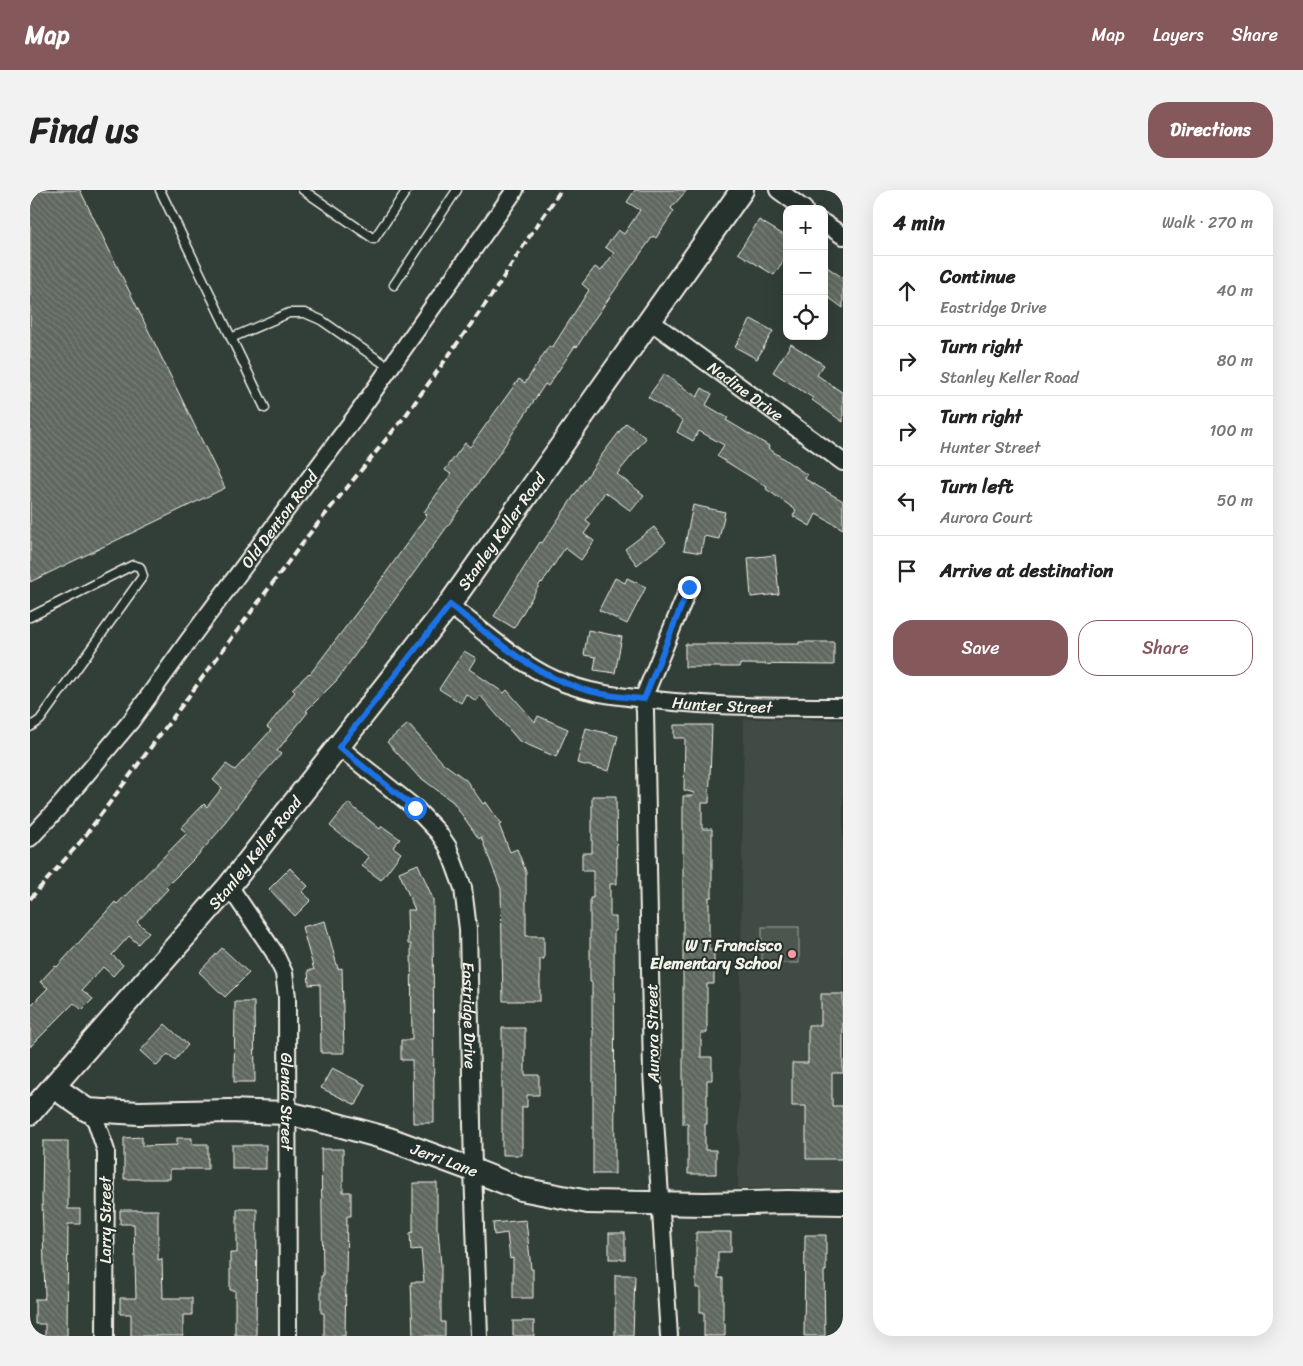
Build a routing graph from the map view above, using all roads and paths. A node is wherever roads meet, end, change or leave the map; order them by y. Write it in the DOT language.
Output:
graph roads {
  1 [pos="160,190"];
  2 [pos="303,190"];
  3 [pos="407,190"];
  4 [pos="458,190"];
  5 [pos="515,190"];
  6 [pos="742,190"];
  7 [pos="778,190"];
  8 [pos="799,205"];
  9 [pos="828,226"];
  10 [pos="843,236"];
  11 [pos="394,285"];
  12 [pos="649,320"];
  13 [pos="231,338"];
  14 [pos="390,368"];
  15 [pos="265,408"];
  16 [pos="843,462"];
  17 [pos="689,587"];
  18 [pos="450,605"];
  19 [pos="30,616"];
  20 [pos="644,699"];
  21 [pos="843,707"];
  22 [pos="30,727"];
  23 [pos="339,747"];
  24 [pos="32,833"];
  25 [pos="229,886"];
  26 [pos="54,1087"];
  27 [pos="87,1110"];
  28 [pos="30,1113"];
  29 [pos="287,1113"];
  30 [pos="473,1170"];
  31 [pos="843,1203"];
  32 [pos="660,1204"];
  33 [pos="105,1336"];
  34 [pos="288,1336"];
  35 [pos="479,1336"];
  36 [pos="670,1336"];
  1 -- 13 [label="lane"];
  2 -- 3 [label="lane"];
  4 -- 11 [label="lane"];
  5 -- 14 [label="street, Old Denton Road"];
  6 -- 12 [label="street, Stanley Keller Road"];
  7 -- 8 [label="street"];
  9 -- 10 [label="street"];
  12 -- 16 [label="street, Nadine Drive"];
  12 -- 18 [label="street, Stanley Keller Road"];
  13 -- 14 [label="lane"];
  13 -- 15 [label="lane"];
  14 -- 24 [label="street, Old Denton Road"];
  17 -- 20 [label="street"];
  18 -- 20 [label="street, Hunter Street"];
  18 -- 23 [label="street, Stanley Keller Road"];
  19 -- 22 [label="lane"];
  20 -- 21 [label="street, Hunter Street"];
  20 -- 32 [label="street, Aurora Street"];
  23 -- 25 [label="street, Stanley Keller Road"];
  23 -- 30 [label="street, Eastridge Drive"];
  25 -- 26 [label="street, Stanley Keller Road"];
  25 -- 29 [label="street, Glenda Street"];
  26 -- 27 [label="street"];
  26 -- 28 [label="street, Stanley Keller Road"];
  27 -- 29 [label="street, Jerri Lane"];
  27 -- 33 [label="street, Larry Street"];
  29 -- 30 [label="street, Jerri Lane"];
  29 -- 34 [label="street, Glenda Street"];
  30 -- 32 [label="street, Jerri Lane"];
  30 -- 35 [label="street, Eastridge Drive"];
  31 -- 32 [label="street, Jerri Lane"];
  32 -- 36 [label="street, Aurora Street"];
}
